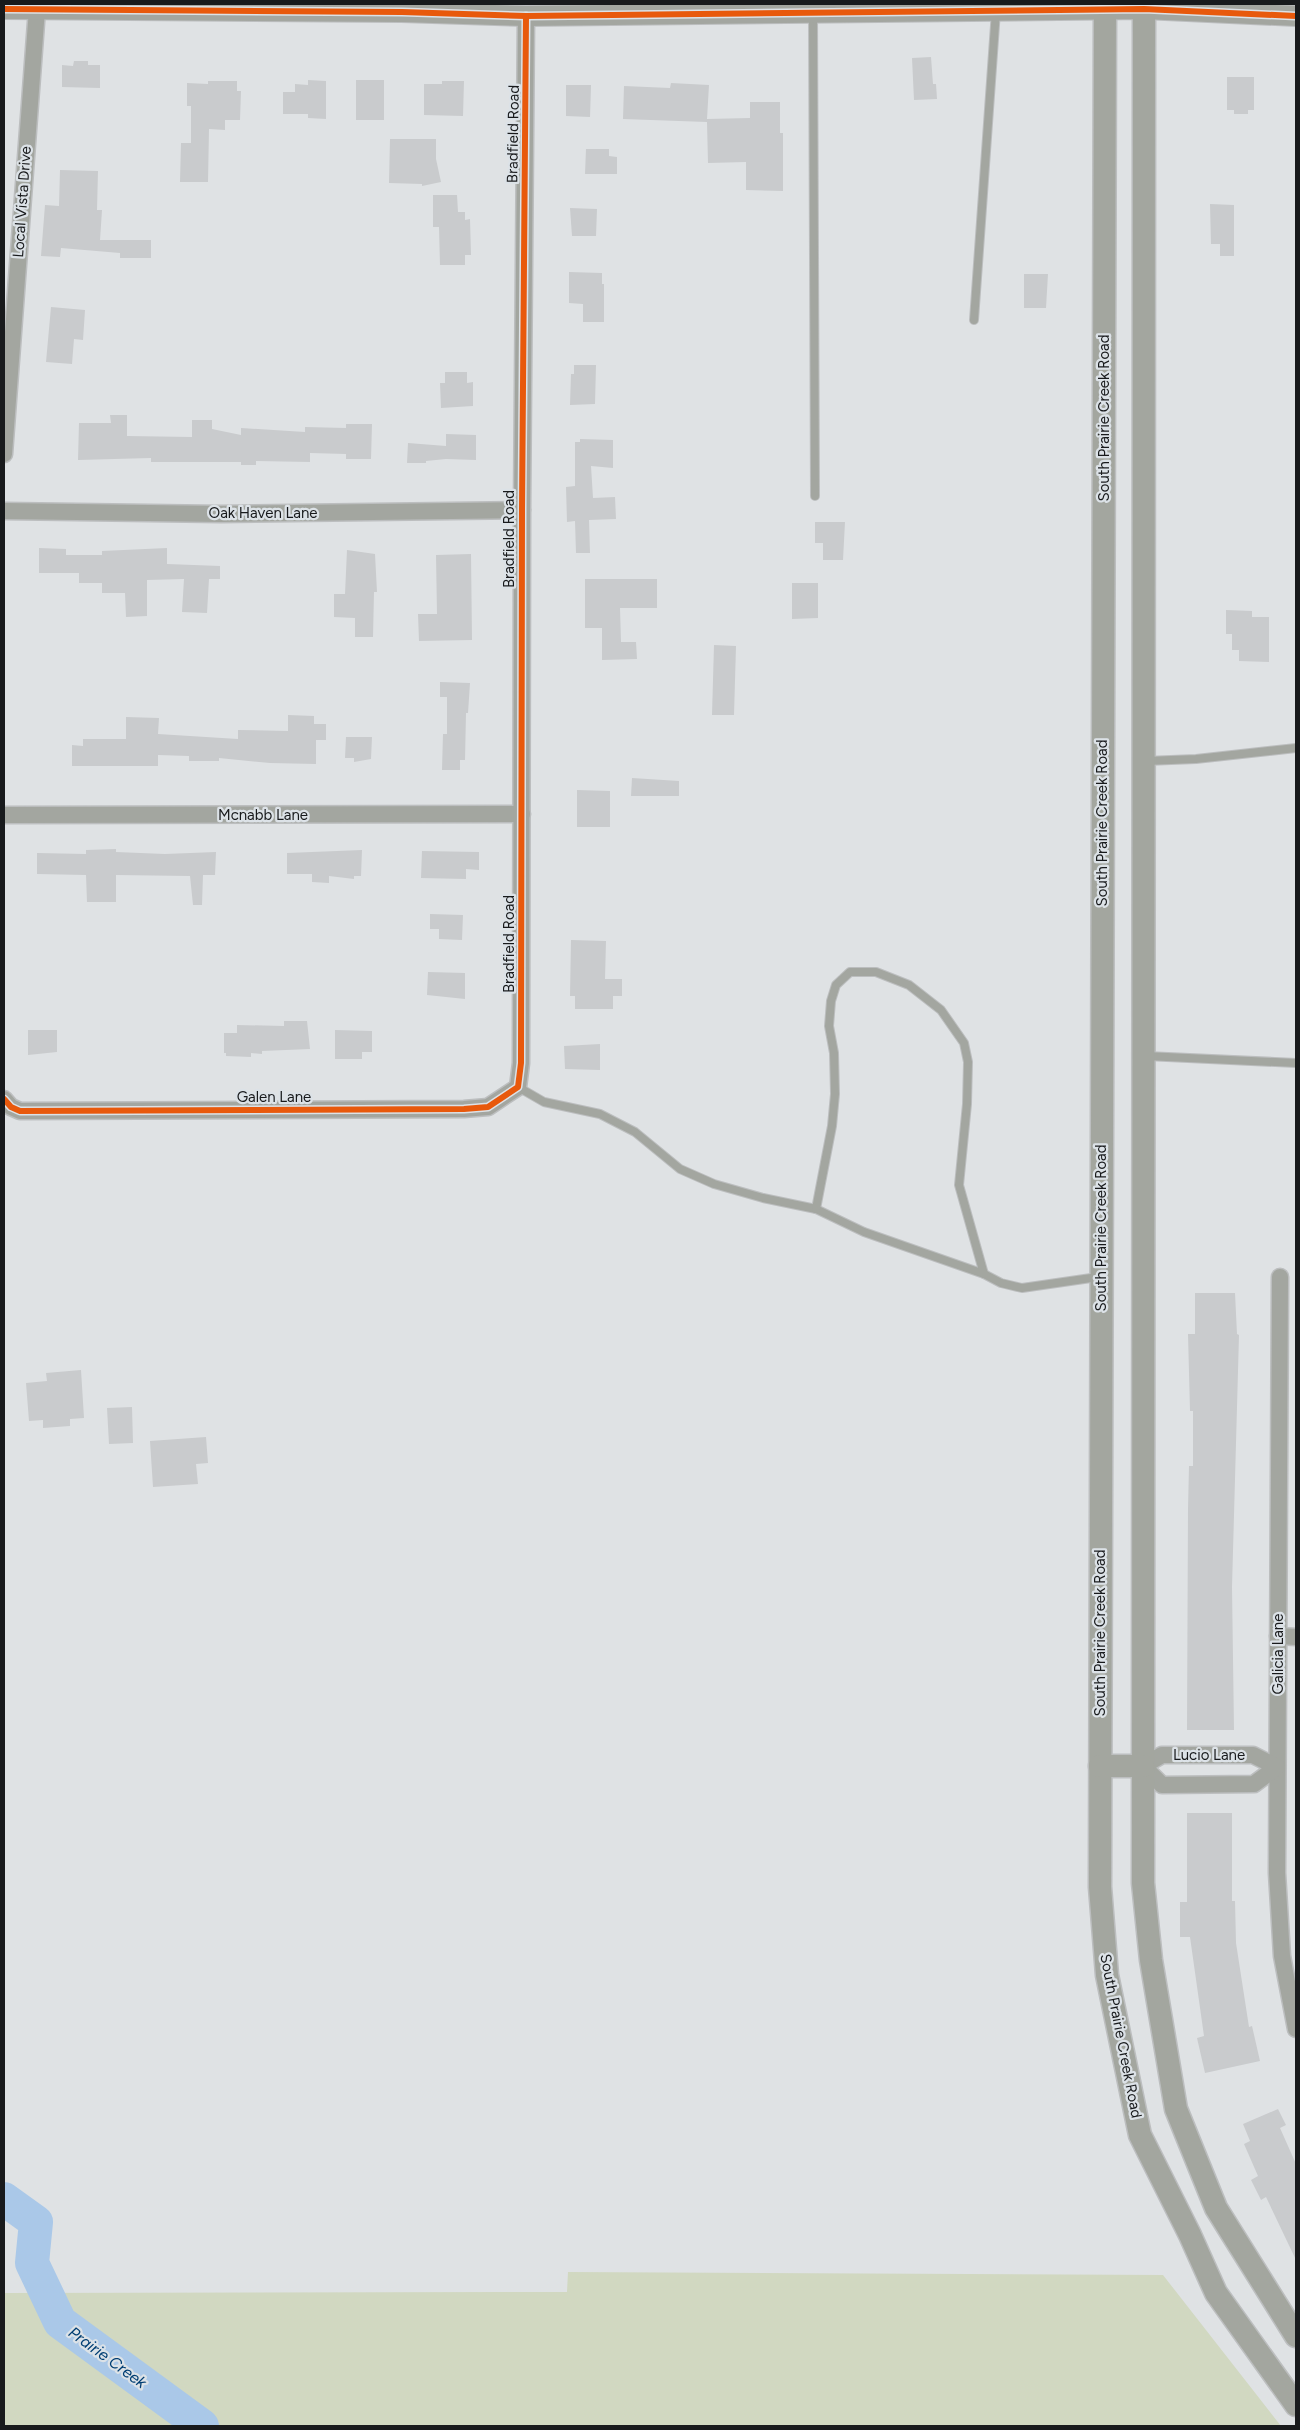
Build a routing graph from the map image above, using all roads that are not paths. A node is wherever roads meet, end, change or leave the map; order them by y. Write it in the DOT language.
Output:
graph roads {
  1 [pos="1144,6"];
  2 [pos="127,7"];
  3 [pos="1027,7"];
  4 [pos="1105,7"];
  5 [pos="874,8"];
  6 [pos="937,8"];
  7 [pos="4,9"];
  8 [pos="37,9"];
  9 [pos="996,11"];
  10 [pos="813,13"];
  11 [pos="526,16"];
  12 [pos="1296,16"];
  13 [pos="974,320"];
  14 [pos="8,327"];
  15 [pos="4,454"];
  16 [pos="815,496"];
  17 [pos="522,510"];
  18 [pos="4,511"];
  19 [pos="1296,748"];
  20 [pos="1144,761"];
  21 [pos="522,814"];
  22 [pos="4,815"];
  23 [pos="1144,1056"];
  24 [pos="1296,1063"];
  25 [pos="518,1087"];
  26 [pos="4,1098"];
  27 [pos="816,1209"];
  28 [pos="984,1274"];
  29 [pos="1101,1277"];
  30 [pos="1280,1277"];
  31 [pos="1278,1636"];
  32 [pos="1296,1637"];
  33 [pos="1100,1766"];
  34 [pos="1143,1766"];
  35 [pos="1277,1767"];
  36 [pos="1296,2029"];
  37 [pos="1296,2336"];
  38 [pos="1296,2405"];
  1 -- 4 [label="street"];
  1 -- 12 [label="street"];
  1 -- 20 [label="main road"];
  2 -- 8 [label="street"];
  2 -- 11 [label="street"];
  3 -- 4 [label="street"];
  3 -- 9 [label="street"];
  4 -- 29 [label="main road, South Prairie Creek Road"];
  5 -- 6 [label="street"];
  5 -- 10 [label="street"];
  6 -- 9 [label="street"];
  7 -- 8 [label="street"];
  8 -- 14 [label="street, Local Vista Drive"];
  9 -- 13 [label="lane"];
  10 -- 11 [label="street"];
  10 -- 16 [label="lane"];
  11 -- 17 [label="street, Bradfield Road"];
  14 -- 15 [label="street, Local Vista Drive"];
  17 -- 18 [label="street, Oak Haven Lane"];
  17 -- 21 [label="street, Bradfield Road"];
  19 -- 20 [label="lane"];
  20 -- 23 [label="main road"];
  21 -- 22 [label="street, Mcnabb Lane"];
  21 -- 25 [label="street, Bradfield Road"];
  23 -- 24 [label="lane"];
  23 -- 34 [label="main road"];
  25 -- 26 [label="street, Galen Lane"];
  25 -- 27 [label="lane"];
  27 -- 28 [label="lane"];
  27 -- 28 [label="lane"];
  28 -- 29 [label="lane"];
  29 -- 33 [label="main road, South Prairie Creek Road"];
  30 -- 31 [label="street, Galicia Lane"];
  31 -- 32 [label="street"];
  31 -- 35 [label="street, Galicia Lane"];
  33 -- 34 [label="main road"];
  33 -- 38 [label="main road, South Prairie Creek Road"];
  34 -- 35 [label="street, Lucio Lane"];
  34 -- 35 [label="street, Lucio Lane"];
  34 -- 37 [label="main road"];
  35 -- 36 [label="street, Galicia Lane"];
}
